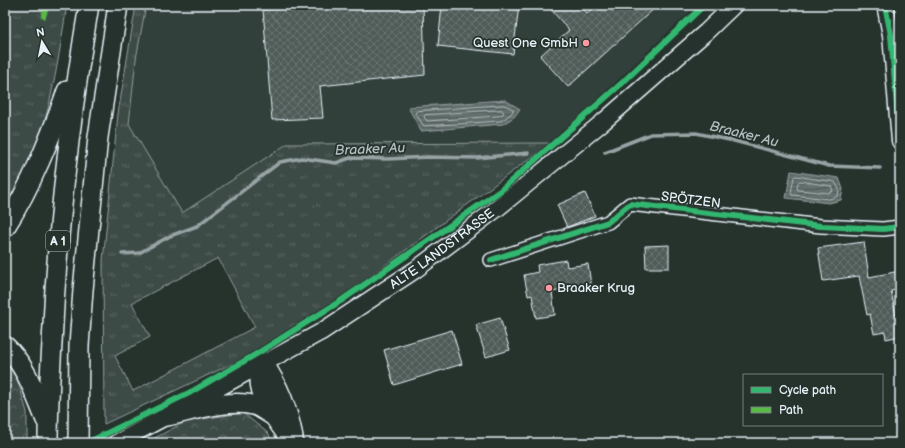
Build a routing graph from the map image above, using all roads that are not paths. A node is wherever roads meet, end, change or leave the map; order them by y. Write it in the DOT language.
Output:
graph roads {
  1 [pos="89,5"];
  2 [pos="118,5"];
  3 [pos="734,5"];
  4 [pos="884,5"];
  5 [pos="80,58"];
  6 [pos="900,142"];
  7 [pos="5,227"];
  8 [pos="900,227"];
  9 [pos="491,260"];
  10 [pos="5,346"];
  11 [pos="263,363"];
  12 [pos="272,415"];
  13 [pos="167,416"];
  14 [pos="48,434"];
  15 [pos="78,443"];
  16 [pos="116,443"];
  17 [pos="293,443"];
  1 -- 5 [label="highway, A 1"];
  2 -- 15 [label="highway, A 1"];
  3 -- 11 [label="main road, ALTE LANDSTRASSE"];
  4 -- 6 [label="main road"];
  5 -- 7 [label="highway"];
  5 -- 14 [label="highway, A 1"];
  8 -- 9 [label="street, SPÖTZEN"];
  10 -- 14 [label="highway"];
  11 -- 12 [label="highway"];
  11 -- 13 [label="main road, ALTE LANDSTRASSE"];
  11 -- 17 [label="highway"];
  12 -- 13 [label="highway"];
  12 -- 17 [label="highway"];
  13 -- 16 [label="main road, ALTE LANDSTRASSE"];
}
